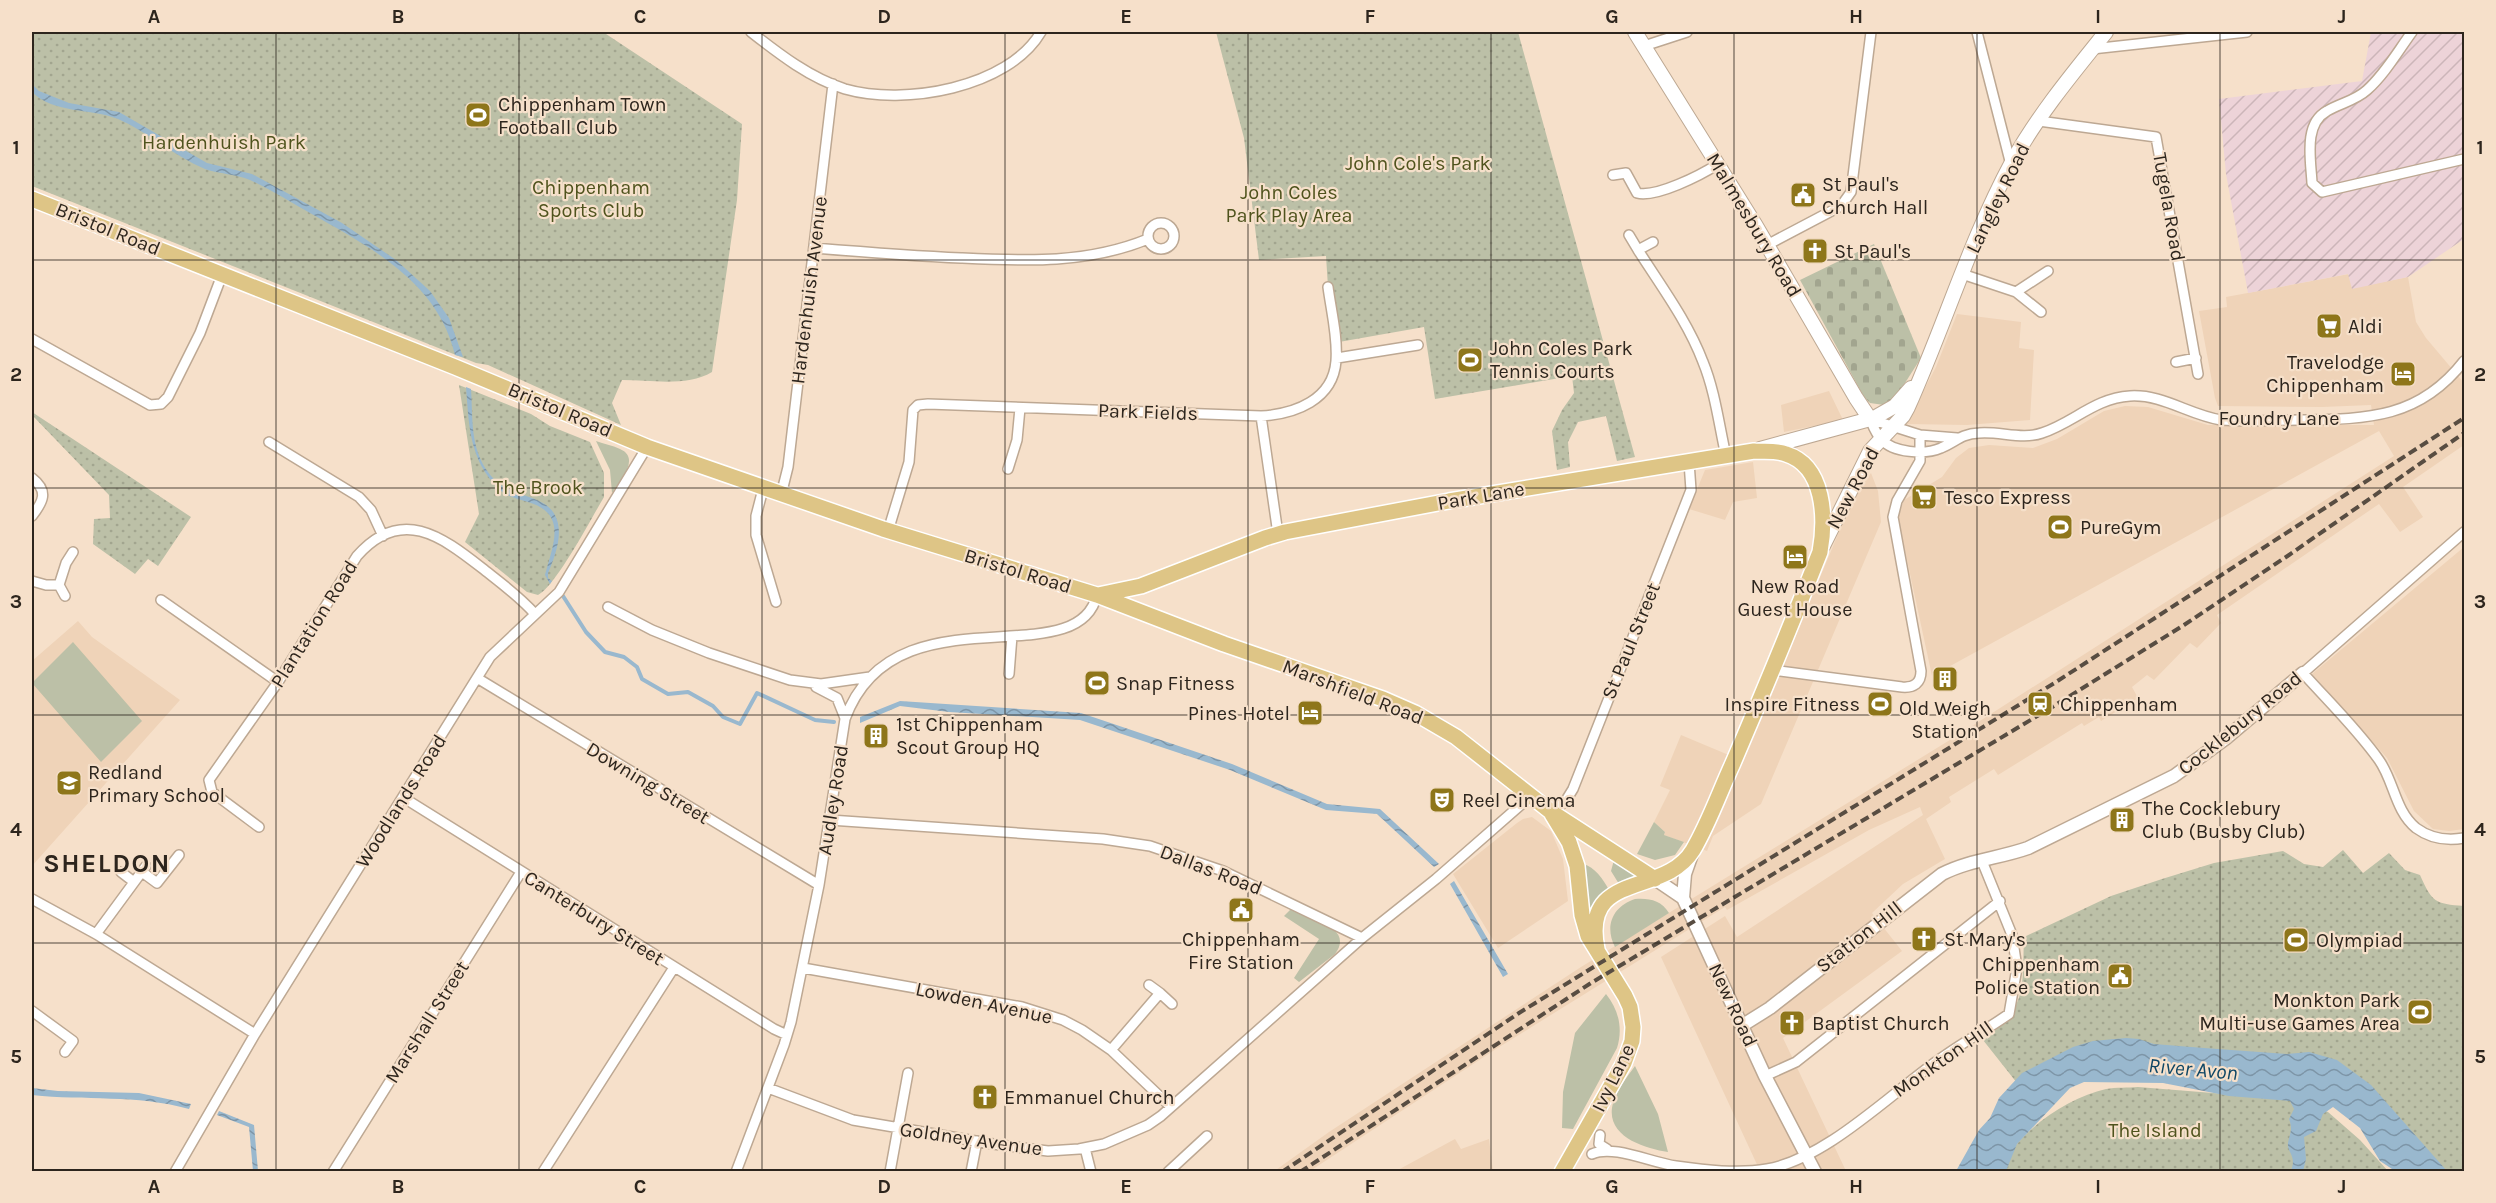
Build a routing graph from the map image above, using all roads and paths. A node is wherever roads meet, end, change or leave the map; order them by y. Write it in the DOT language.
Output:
graph roads {
  1 [pos="751,32"];
  2 [pos="1041,32"];
  3 [pos="1635,32"];
  4 [pos="1687,32"];
  5 [pos="1870,32"];
  6 [pos="1977,32"];
  7 [pos="2106,32"];
  8 [pos="2247,32"];
  9 [pos="2412,32"];
  10 [pos="1644,46"];
  11 [pos="2092,49"];
  12 [pos="833,84"];
  13 [pos="2039,121"];
  14 [pos="2464,159"];
  15 [pos="1718,164"];
  16 [pos="2011,165"];
  17 [pos="1613,175"];
  18 [pos="32,199"];
  19 [pos="1629,235"];
  20 [pos="1148,239"];
  21 [pos="1653,242"];
  22 [pos="1767,245"];
  23 [pos="814,248"];
  24 [pos="1638,250"];
  25 [pos="2048,271"];
  26 [pos="1962,273"];
  27 [pos="222,275"];
  28 [pos="1328,287"];
  29 [pos="2016,292"];
  30 [pos="2041,312"];
  31 [pos="32,339"];
  32 [pos="1418,345"];
  33 [pos="1336,358"];
  34 [pos="2196,358"];
  35 [pos="2464,361"];
  36 [pos="2176,362"];
  37 [pos="2198,374"];
  38 [pos="1918,379"];
  39 [pos="1020,408"];
  40 [pos="1262,416"];
  41 [pos="1870,419"];
  42 [pos="1891,428"];
  43 [pos="1920,435"];
  44 [pos="1957,438"];
  45 [pos="1880,439"];
  46 [pos="269,442"];
  47 [pos="647,447"];
  48 [pos="1754,451"];
  49 [pos="1921,452"];
  50 [pos="1726,456"];
  51 [pos="1689,462"];
  52 [pos="1008,469"];
  53 [pos="32,478"];
  54 [pos="763,489"];
  55 [pos="781,495"];
  56 [pos="32,516"];
  57 [pos="888,531"];
  58 [pos="2464,532"];
  59 [pos="1278,534"];
  60 [pos="383,536"];
  61 [pos="74,552"];
  62 [pos="1820,552"];
  63 [pos="32,581"];
  64 [pos="1156,581"];
  65 [pos="59,585"];
  66 [pos="1097,595"];
  67 [pos="65,596"];
  68 [pos="161,600"];
  69 [pos="776,602"];
  70 [pos="608,607"];
  71 [pos="535,614"];
  72 [pos="1155,619"];
  73 [pos="1012,636"];
  74 [pos="1772,670"];
  75 [pos="2303,673"];
  76 [pos="1009,674"];
  77 [pos="870,677"];
  78 [pos="477,678"];
  79 [pos="278,682"];
  80 [pos="805,683"];
  81 [pos="845,719"];
  82 [pos="1532,795"];
  83 [pos="404,798"];
  84 [pos="1550,811"];
  85 [pos="830,820"];
  86 [pos="259,827"];
  87 [pos="2464,838"];
  88 [pos="1693,850"];
  89 [pos="179,855"];
  90 [pos="1982,861"];
  91 [pos="121,872"];
  92 [pos="521,872"];
  93 [pos="1649,874"];
  94 [pos="134,882"];
  95 [pos="819,885"];
  96 [pos="1683,898"];
  97 [pos="32,899"];
  98 [pos="2000,901"];
  99 [pos="96,934"];
  100 [pos="1362,938"];
  101 [pos="1597,949"];
  102 [pos="803,968"];
  103 [pos="673,969"];
  104 [pos="1149,985"];
  105 [pos="1160,993"];
  106 [pos="1172,1004"];
  107 [pos="32,1011"];
  108 [pos="1743,1026"];
  109 [pos="255,1034"];
  110 [pos="787,1035"];
  111 [pos="1111,1050"];
  112 [pos="65,1052"];
  113 [pos="909,1072"];
  114 [pos="1765,1076"];
  115 [pos="768,1088"];
  116 [pos="1171,1107"];
  117 [pos="899,1128"];
  118 [pos="1600,1135"];
  119 [pos="1207,1136"];
  120 [pos="977,1141"];
  121 [pos="1085,1148"];
  122 [pos="1607,1149"];
  123 [pos="1592,1154"];
  124 [pos="1806,1156"];
  125 [pos="1168,1157"];
  126 [pos="1172,1168"];
  127 [pos="175,1172"];
  128 [pos="333,1172"];
  129 [pos="543,1172"];
  130 [pos="736,1172"];
  131 [pos="890,1172"];
  132 [pos="971,1172"];
  133 [pos="1091,1172"];
  134 [pos="1562,1172"];
  135 [pos="1815,1172"];
  1 -- 12 [label="street"];
  2 -- 12 [label="street"];
  3 -- 10 [label="main road, Malmesbury Road"];
  4 -- 10 [label="street"];
  5 -- 22 [label="street"];
  6 -- 16 [label="street"];
  7 -- 11 [label="main road, Langley Road"];
  8 -- 11 [label="street"];
  9 -- 14 [label="street"];
  10 -- 15 [label="main road, Malmesbury Road"];
  11 -- 13 [label="main road, Langley Road"];
  12 -- 23 [label="street, Hardenhuish Avenue"];
  13 -- 16 [label="main road, Langley Road"];
  13 -- 34 [label="street, Tugela Road"];
  15 -- 17 [label="street"];
  15 -- 22 [label="main road, Malmesbury Road"];
  16 -- 26 [label="main road, Langley Road"];
  18 -- 27 [label="main road, Bristol Road"];
  19 -- 24 [label="street"];
  20 -- 23 [label="street"];
  21 -- 24 [label="street"];
  22 -- 41 [label="main road, Malmesbury Road"];
  23 -- 55 [label="street, Hardenhuish Avenue"];
  24 -- 50 [label="street"];
  25 -- 29 [label="street"];
  26 -- 29 [label="street"];
  26 -- 38 [label="main road, Langley Road"];
  27 -- 31 [label="street"];
  27 -- 47 [label="main road, Bristol Road"];
  28 -- 33 [label="street"];
  29 -- 30 [label="street"];
  32 -- 33 [label="street"];
  33 -- 40 [label="street, Park Fields"];
  34 -- 36 [label="street"];
  34 -- 37 [label="street, Tugela Road"];
  35 -- 44 [label="street, Foundry Lane"];
  38 -- 41 [label="main road, Langley Road"];
  38 -- 42 [label="main road, Langley Road"];
  39 -- 40 [label="street, Park Fields"];
  39 -- 52 [label="street"];
  39 -- 57 [label="street, Park Fields"];
  40 -- 59 [label="street"];
  41 -- 42 [label="street"];
  41 -- 45 [label="street"];
  41 -- 48 [label="main road, Park Lane"];
  42 -- 43 [label="street"];
  42 -- 45 [label="main road, New Road"];
  43 -- 44 [label="street"];
  43 -- 49 [label="street"];
  44 -- 49 [label="street, Foundry Lane"];
  45 -- 49 [label="street, Foundry Lane"];
  45 -- 62 [label="main road, New Road"];
  46 -- 60 [label="street"];
  47 -- 54 [label="main road, Bristol Road"];
  47 -- 71 [label="street, Woodlands Road"];
  48 -- 50 [label="main road, Park Lane"];
  48 -- 62 [label="main road, New Road"];
  49 -- 74 [label="street"];
  50 -- 51 [label="main road, Park Lane"];
  51 -- 59 [label="main road, Park Lane"];
  51 -- 84 [label="street, St Paul Street"];
  53 -- 56 [label="street"];
  54 -- 55 [label="main road, Bristol Road"];
  54 -- 69 [label="street"];
  55 -- 57 [label="main road, Bristol Road"];
  57 -- 66 [label="main road, Bristol Road"];
  58 -- 75 [label="street, Cocklebury Road"];
  59 -- 64 [label="main road, Park Lane"];
  60 -- 71 [label="street, Plantation Road"];
  60 -- 79 [label="street, Plantation Road"];
  61 -- 65 [label="street"];
  62 -- 74 [label="main road, New Road"];
  63 -- 65 [label="street"];
  64 -- 66 [label="main road, Park Lane"];
  64 -- 72 [label="main road"];
  65 -- 67 [label="street"];
  66 -- 72 [label="main road, Marshfield Road"];
  66 -- 73 [label="street, Audley Road"];
  68 -- 79 [label="street"];
  70 -- 80 [label="street"];
  71 -- 78 [label="street, Woodlands Road"];
  72 -- 82 [label="main road, Marshfield Road"];
  73 -- 76 [label="street"];
  73 -- 77 [label="street, Audley Road"];
  74 -- 88 [label="main road, New Road"];
  75 -- 87 [label="street"];
  75 -- 90 [label="street, Cocklebury Road"];
  77 -- 80 [label="street"];
  77 -- 81 [label="street, Audley Road"];
  78 -- 83 [label="street, Woodlands Road"];
  78 -- 95 [label="street, Downing Street"];
  79 -- 86 [label="street, Plantation Road"];
  80 -- 81 [label="street"];
  81 -- 85 [label="street, Audley Road"];
  82 -- 84 [label="main road, Marshfield Road"];
  82 -- 100 [label="street"];
  83 -- 92 [label="street, Canterbury Street"];
  83 -- 109 [label="street, Woodlands Road"];
  84 -- 93 [label="main road, Marshfield Road"];
  84 -- 101 [label="main road, Ivy Lane"];
  85 -- 95 [label="street, Audley Road"];
  85 -- 100 [label="street, Dallas Road"];
  88 -- 93 [label="main road, New Road"];
  88 -- 96 [label="street, New Road"];
  89 -- 94 [label="street"];
  90 -- 98 [label="street, Monkton Hill"];
  90 -- 108 [label="street, Station Hill"];
  91 -- 94 [label="street"];
  92 -- 103 [label="street, Canterbury Street"];
  92 -- 128 [label="street, Marshall Street"];
  93 -- 96 [label="street, Marshfield Road"];
  93 -- 101 [label="main road, Ivy Lane"];
  94 -- 99 [label="street"];
  95 -- 102 [label="street, Audley Road"];
  96 -- 108 [label="street, New Road"];
  97 -- 99 [label="street"];
  98 -- 114 [label="street"];
  98 -- 124 [label="street, Monkton Hill"];
  99 -- 109 [label="street"];
  100 -- 116 [label="street, Goldney Avenue"];
  101 -- 134 [label="main road, Ivy Lane"];
  102 -- 110 [label="street, Audley Road"];
  102 -- 111 [label="street, Lowden Avenue"];
  103 -- 110 [label="street, Canterbury Street"];
  103 -- 129 [label="street"];
  104 -- 105 [label="street"];
  105 -- 106 [label="street"];
  105 -- 111 [label="street"];
  107 -- 112 [label="street"];
  108 -- 114 [label="street, New Road"];
  109 -- 127 [label="street, Woodlands Road"];
  110 -- 115 [label="street, Audley Road"];
  111 -- 116 [label="street, Lowden Avenue"];
  113 -- 117 [label="street"];
  114 -- 124 [label="street, New Road"];
  115 -- 117 [label="street, Goldney Avenue"];
  115 -- 130 [label="street, Audley Road"];
  116 -- 121 [label="street, Goldney Avenue"];
  117 -- 120 [label="street, Goldney Avenue"];
  117 -- 131 [label="street"];
  118 -- 122 [label="street"];
  119 -- 126 [label="street"];
  120 -- 121 [label="street, Goldney Avenue"];
  120 -- 132 [label="street"];
  121 -- 133 [label="street"];
  122 -- 123 [label="street"];
  122 -- 124 [label="street, Monkton Hill"];
  124 -- 135 [label="street, New Road"];
  125 -- 126 [label="street"];
}
